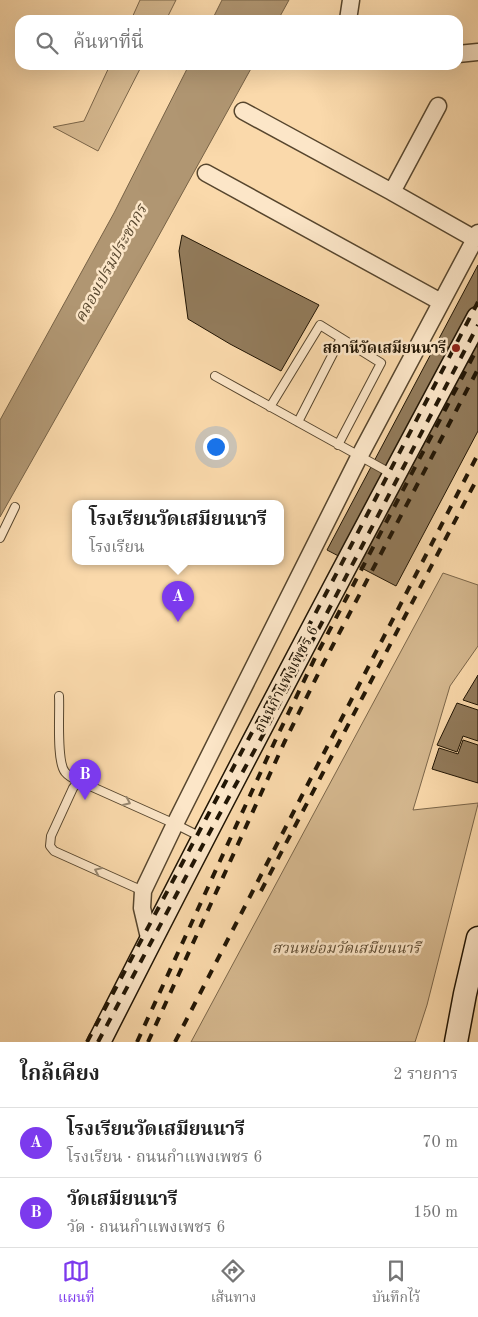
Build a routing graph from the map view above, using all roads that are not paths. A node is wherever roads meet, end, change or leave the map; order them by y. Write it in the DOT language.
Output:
graph roads {
  1 [pos="351,0"];
  2 [pos="349,15"];
  3 [pos="478,52"];
  4 [pos="463,54"];
  5 [pos="438,106"];
  6 [pos="243,111"];
  7 [pos="206,173"];
  8 [pos="392,192"];
  9 [pos="476,236"];
  10 [pos="441,302"];
  11 [pos="478,318"];
  12 [pos="341,338"];
  13 [pos="215,376"];
  14 [pos="270,407"];
  15 [pos="298,422"];
  16 [pos="338,445"];
  17 [pos="359,457"];
  18 [pos="393,475"];
  19 [pos="15,507"];
  20 [pos="0,538"];
  21 [pos="59,696"];
  22 [pos="79,781"];
  23 [pos="175,824"];
  24 [pos="203,838"];
  25 [pos="143,891"];
  26 [pos="478,938"];
  27 [pos="150,942"];
  28 [pos="465,994"];
  29 [pos="98,1042"];
  30 [pos="441,1042"];
  31 [pos="456,1042"];
  1 -- 2 [label="street"];
  3 -- 4 [label="street"];
  5 -- 8 [label="street"];
  6 -- 8 [label="street"];
  7 -- 10 [label="street"];
  8 -- 9 [label="street"];
  9 -- 10 [label="street"];
  10 -- 17 [label="street"];
  11 -- 18 [label="street, ถนนกำแพงเพชร 6"];
  12 -- 14 [label="lane"];
  12 -- 15 [label="lane"];
  12 -- 16 [label="lane"];
  13 -- 14 [label="lane"];
  14 -- 15 [label="lane"];
  15 -- 16 [label="lane"];
  16 -- 17 [label="lane"];
  17 -- 18 [label="lane"];
  17 -- 23 [label="street"];
  18 -- 24 [label="street, ถนนกำแพงเพชร 6"];
  19 -- 20 [label="lane"];
  21 -- 22 [label="lane"];
  22 -- 23 [label="lane, one-way"];
  25 -- 22 [label="lane, one-way"];
  23 -- 24 [label="lane"];
  23 -- 25 [label="street"];
  24 -- 27 [label="street, ถนนกำแพงเพชร 6"];
  25 -- 27 [label="street"];
  26 -- 28 [label="street"];
  27 -- 29 [label="street, ถนนกำแพงเพชร 6"];
  28 -- 30 [label="street"];
  28 -- 31 [label="street"];
}
